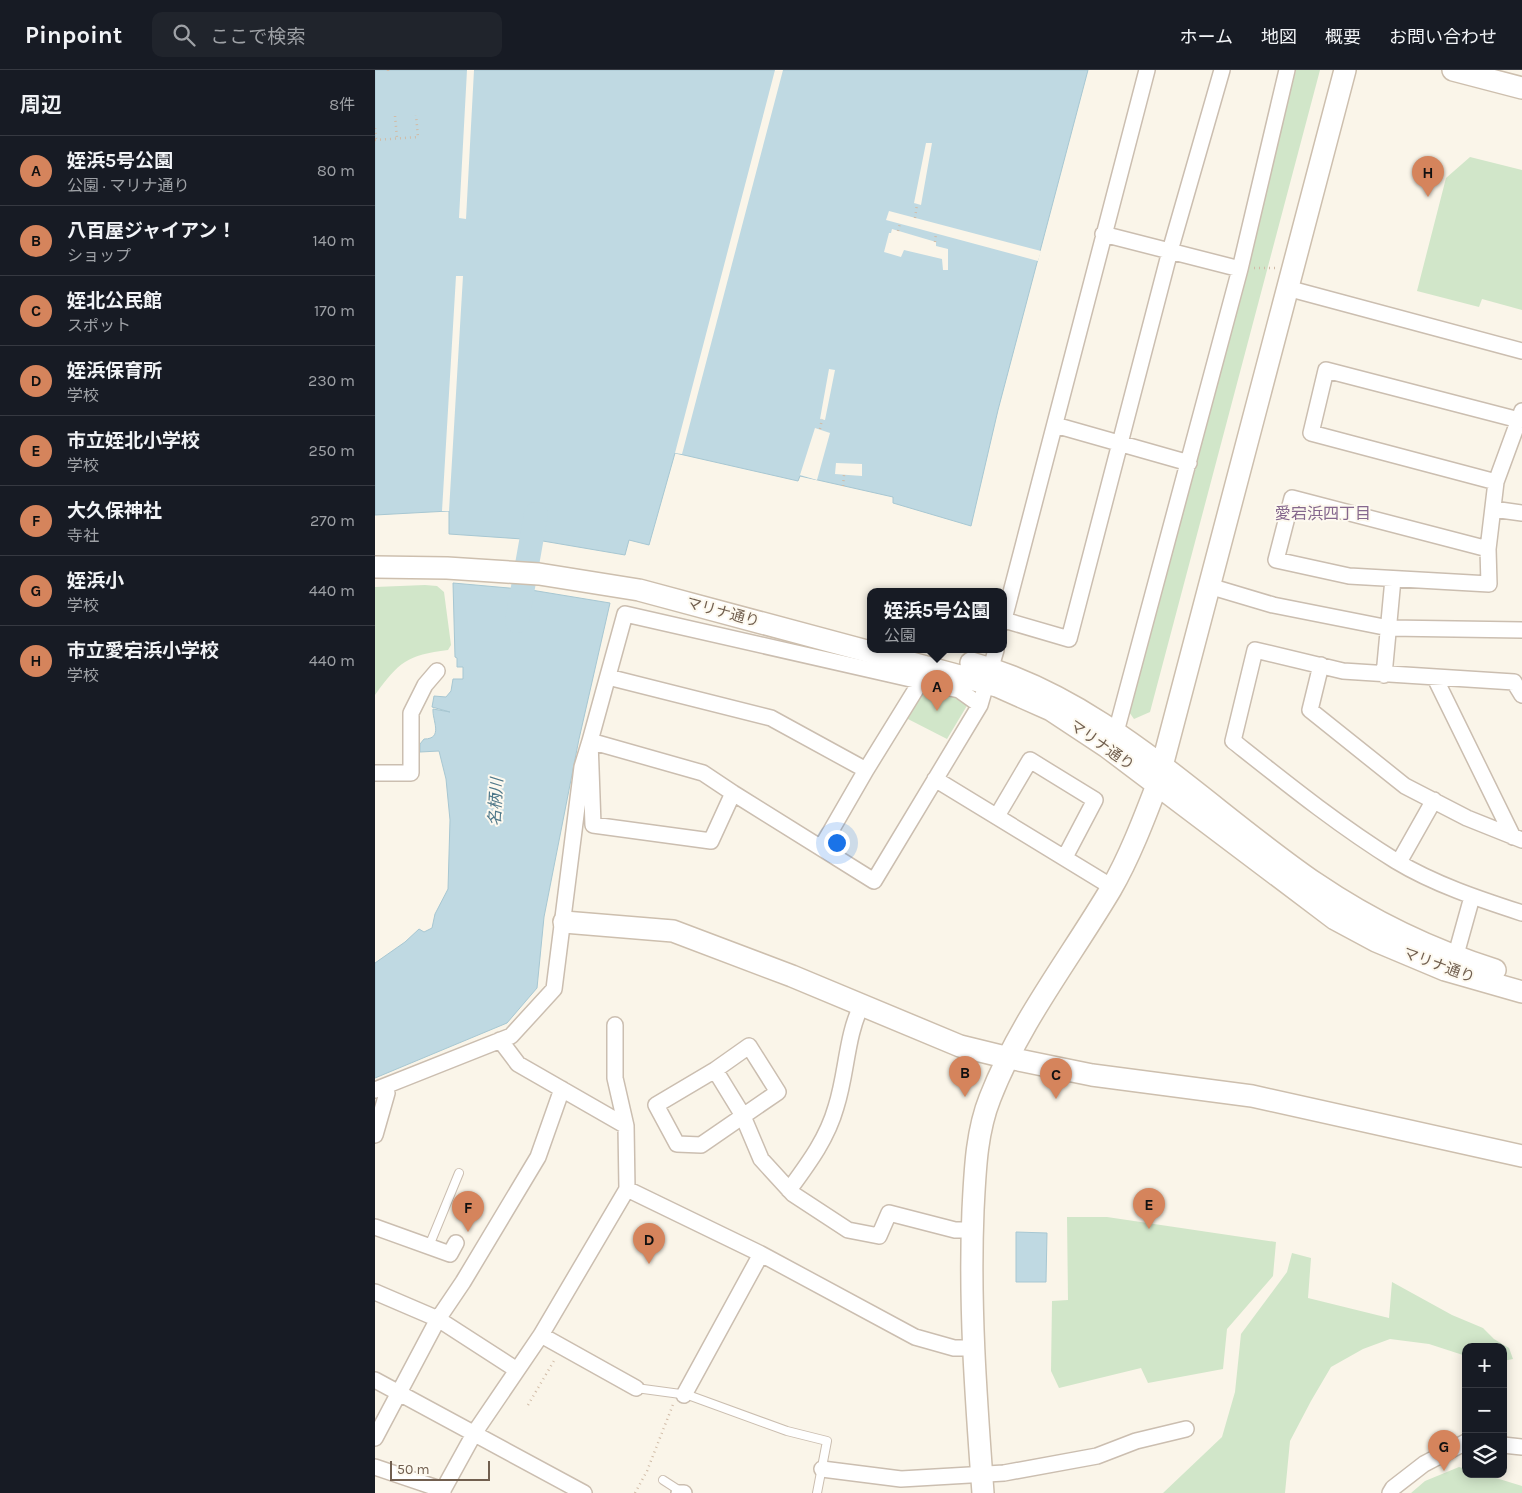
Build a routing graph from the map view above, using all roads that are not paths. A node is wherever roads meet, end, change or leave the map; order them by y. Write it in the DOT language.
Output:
graph roads {
  1 [pos="1147,70"];
  2 [pos="1222,70"];
  3 [pos="1287,70"];
  4 [pos="1345,70"];
  5 [pos="1453,70"];
  6 [pos="1522,88"];
  7 [pos="1103,234"];
  8 [pos="1170,251"];
  9 [pos="1240,269"];
  10 [pos="1287,288"];
  11 [pos="1522,351"];
  12 [pos="1520,415"];
  13 [pos="1055,425"];
  14 [pos="1121,444"];
  15 [pos="1189,464"];
  16 [pos="1496,482"];
  17 [pos="1493,509"];
  18 [pos="1522,513"];
  19 [pos="1488,549"];
  20 [pos="375,553"];
  21 [pos="448,561"];
  22 [pos="375,567"];
  23 [pos="1393,579"];
  24 [pos="641,583"];
  25 [pos="1209,586"];
  26 [pos="1007,610"];
  27 [pos="1007,623"];
  28 [pos="1389,628"];
  29 [pos="1522,630"];
  30 [pos="867,636"];
  31 [pos="867,637"];
  32 [pos="933,653"];
  33 [pos="933,653"];
  34 [pos="1321,665"];
  35 [pos="991,667"];
  36 [pos="437,671"];
  37 [pos="1385,675"];
  38 [pos="608,677"];
  39 [pos="1435,678"];
  40 [pos="921,682"];
  41 [pos="1522,694"];
  42 [pos="981,705"];
  43 [pos="1116,732"];
  44 [pos="591,741"];
  45 [pos="866,770"];
  46 [pos="375,773"];
  47 [pos="1159,776"];
  48 [pos="935,779"];
  49 [pos="733,793"];
  50 [pos="1434,800"];
  51 [pos="997,816"];
  52 [pos="1517,838"];
  53 [pos="821,848"];
  54 [pos="1065,857"];
  55 [pos="1399,862"];
  56 [pos="1113,887"];
  57 [pos="1473,898"];
  58 [pos="1522,913"];
  59 [pos="564,922"];
  60 [pos="1450,964"];
  61 [pos="1522,978"];
  62 [pos="1522,992"];
  63 [pos="862,1004"];
  64 [pos="615,1025"];
  65 [pos="500,1040"];
  66 [pos="1009,1058"];
  67 [pos="715,1070"];
  68 [pos="379,1089"];
  69 [pos="562,1089"];
  70 [pos="742,1114"];
  71 [pos="626,1126"];
  72 [pos="375,1135"];
  73 [pos="1522,1156"];
  74 [pos="459,1173"];
  75 [pos="627,1189"];
  76 [pos="789,1190"];
  77 [pos="375,1228"];
  78 [pos="972,1230"];
  79 [pos="456,1243"];
  80 [pos="429,1246"];
  81 [pos="761,1254"];
  82 [pos="375,1292"];
  83 [pos="438,1319"];
  84 [pos="541,1334"];
  85 [pos="972,1348"];
  86 [pos="517,1370"];
  87 [pos="375,1380"];
  88 [pos="635,1388"];
  89 [pos="398,1392"];
  90 [pos="681,1394"];
  91 [pos="1186,1429"];
  92 [pos="475,1432"];
  93 [pos="375,1438"];
  94 [pos="1462,1444"];
  95 [pos="1507,1446"];
  96 [pos="1522,1447"];
  97 [pos="375,1467"];
  98 [pos="822,1469"];
  99 [pos="663,1480"];
  100 [pos="982,1484"];
  101 [pos="443,1491"];
  102 [pos="681,1492"];
  103 [pos="584,1493"];
  104 [pos="817,1493"];
  105 [pos="1390,1493"];
  1 -- 7 [label="street"];
  2 -- 8 [label="street"];
  3 -- 9 [label="street"];
  4 -- 10 [label="street"];
  5 -- 6 [label="street"];
  7 -- 8 [label="street"];
  7 -- 13 [label="street"];
  8 -- 9 [label="street"];
  8 -- 14 [label="street"];
  9 -- 15 [label="street"];
  10 -- 11 [label="street"];
  10 -- 25 [label="street"];
  12 -- 16 [label="street"];
  12 -- 16 [label="street"];
  13 -- 14 [label="street"];
  13 -- 26 [label="street"];
  14 -- 15 [label="street"];
  14 -- 27 [label="street"];
  15 -- 43 [label="street"];
  16 -- 17 [label="street"];
  17 -- 18 [label="street"];
  17 -- 19 [label="street"];
  19 -- 23 [label="street"];
  19 -- 23 [label="street"];
  20 -- 21 [label="street"];
  21 -- 22 [label="street"];
  21 -- 24 [label="street"];
  23 -- 28 [label="street"];
  24 -- 30 [label="street, マリナ通り"];
  24 -- 31 [label="street, マリナ通り"];
  25 -- 28 [label="street"];
  25 -- 47 [label="street"];
  28 -- 29 [label="street"];
  28 -- 37 [label="street"];
  32 -- 35 [label="street, マリナ通り"];
  33 -- 35 [label="street, マリナ通り"];
  34 -- 37 [label="street"];
  34 -- 50 [label="street"];
  34 -- 55 [label="street"];
  35 -- 42 [label="street"];
  35 -- 43 [label="street, マリナ通り"];
  35 -- 47 [label="street, マリナ通り"];
  36 -- 46 [label="street"];
  37 -- 39 [label="street"];
  38 -- 40 [label="street"];
  38 -- 44 [label="street"];
  38 -- 45 [label="street"];
  39 -- 41 [label="street"];
  39 -- 52 [label="street"];
  40 -- 42 [label="street"];
  40 -- 45 [label="street"];
  42 -- 48 [label="street"];
  43 -- 47 [label="street, マリナ通り"];
  44 -- 49 [label="street"];
  44 -- 49 [label="street"];
  44 -- 59 [label="street"];
  45 -- 53 [label="street"];
  47 -- 56 [label="street"];
  47 -- 60 [label="street, マリナ通り"];
  48 -- 51 [label="street"];
  48 -- 53 [label="street"];
  49 -- 53 [label="street"];
  50 -- 52 [label="street"];
  50 -- 55 [label="street"];
  51 -- 54 [label="street"];
  51 -- 54 [label="street"];
  54 -- 56 [label="street"];
  55 -- 57 [label="street"];
  56 -- 66 [label="street"];
  57 -- 58 [label="street"];
  57 -- 60 [label="street"];
  59 -- 63 [label="street"];
  59 -- 65 [label="street"];
  60 -- 61 [label="street, マリナ通り"];
  60 -- 62 [label="street, マリナ通り"];
  63 -- 66 [label="street"];
  63 -- 76 [label="street"];
  64 -- 71 [label="street"];
  65 -- 68 [label="street"];
  65 -- 69 [label="street"];
  66 -- 73 [label="street"];
  66 -- 78 [label="street"];
  67 -- 70 [label="street"];
  67 -- 70 [label="street"];
  67 -- 70 [label="street"];
  68 -- 72 [label="street"];
  69 -- 71 [label="street"];
  69 -- 83 [label="street"];
  70 -- 76 [label="street"];
  71 -- 75 [label="street"];
  74 -- 80 [label="lane"];
  75 -- 81 [label="street"];
  75 -- 84 [label="street"];
  76 -- 78 [label="street"];
  77 -- 80 [label="street"];
  78 -- 85 [label="street"];
  79 -- 80 [label="street"];
  81 -- 85 [label="street"];
  81 -- 90 [label="street"];
  82 -- 83 [label="street"];
  83 -- 86 [label="street"];
  83 -- 89 [label="street"];
  84 -- 86 [label="street"];
  84 -- 88 [label="street"];
  85 -- 100 [label="street"];
  86 -- 92 [label="street"];
  87 -- 89 [label="street"];
  88 -- 90 [label="lane"];
  89 -- 92 [label="street"];
  89 -- 93 [label="street"];
  90 -- 98 [label="lane"];
  91 -- 100 [label="street"];
  92 -- 101 [label="street"];
  92 -- 103 [label="street"];
  94 -- 105 [label="street"];
  95 -- 96 [label="street"];
  97 -- 101 [label="street"];
  98 -- 100 [label="street"];
  98 -- 104 [label="lane"];
  99 -- 102 [label="lane"];
}
